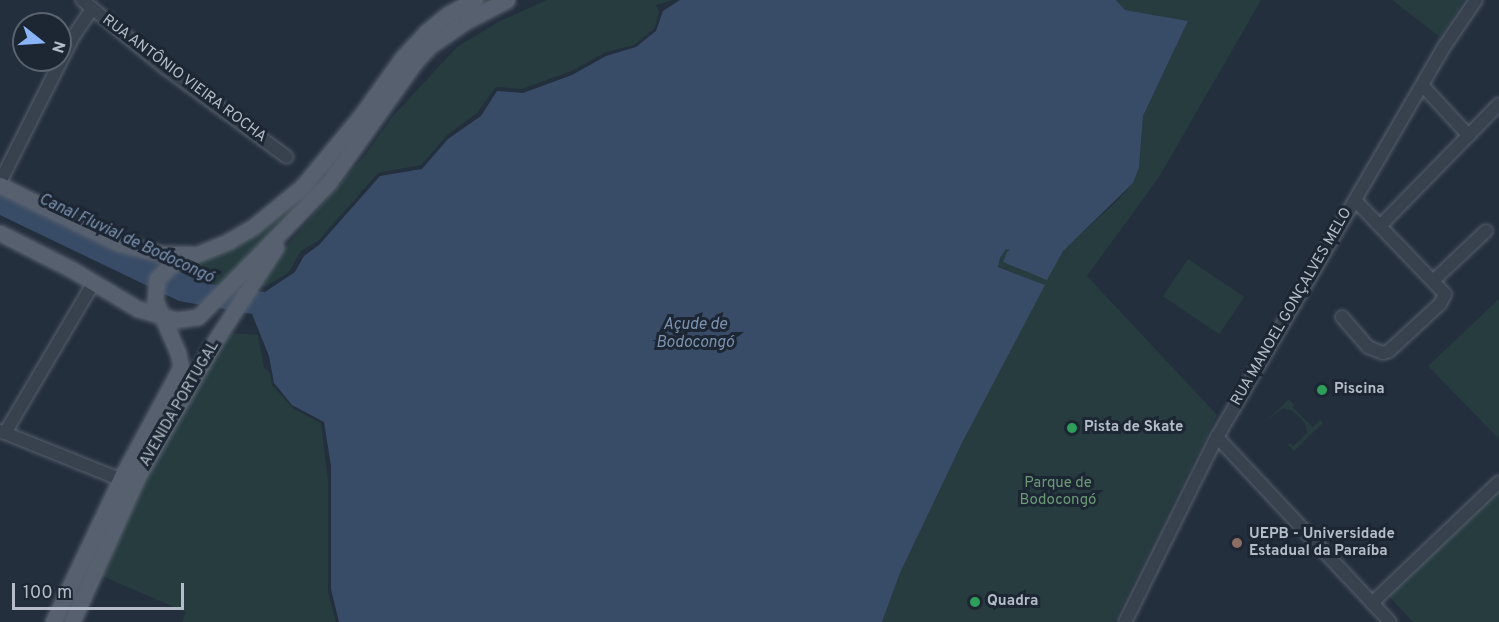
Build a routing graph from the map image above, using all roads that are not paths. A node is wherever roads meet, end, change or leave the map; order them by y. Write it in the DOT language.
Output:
graph roads {
  1 [pos="82,0"];
  2 [pos="474,0"];
  3 [pos="507,0"];
  4 [pos="1476,0"];
  5 [pos="92,9"];
  6 [pos="1422,85"];
  7 [pos="1499,104"];
  8 [pos="1469,136"];
  9 [pos="286,158"];
  10 [pos="0,183"];
  11 [pos="313,200"];
  12 [pos="1355,200"];
  13 [pos="1380,226"];
  14 [pos="1486,231"];
  15 [pos="0,233"];
  16 [pos="196,254"];
  17 [pos="1433,281"];
  18 [pos="94,282"];
  19 [pos="1342,317"];
  20 [pos="168,318"];
  21 [pos="2,432"];
  22 [pos="1216,437"];
  23 [pos="127,482"];
  24 [pos="1499,482"];
  25 [pos="1372,603"];
  26 [pos="53,622"];
  27 [pos="72,622"];
  28 [pos="1125,622"];
  29 [pos="1390,622"];
  1 -- 5 [label="street, RUA ANTÔNIO VIEIRA ROCHA"];
  2 -- 16 [label="main road, AVENIDA PORTUGAL"];
  3 -- 11 [label="main road, AVENIDA PORTUGAL"];
  4 -- 6 [label="street, RUA MANOEL GONÇALVES MELO"];
  5 -- 9 [label="street, RUA ANTÔNIO VIEIRA ROCHA"];
  5 -- 10 [label="street"];
  6 -- 8 [label="street"];
  6 -- 12 [label="street, RUA MANOEL GONÇALVES MELO"];
  7 -- 8 [label="street"];
  8 -- 13 [label="street"];
  10 -- 16 [label="main road"];
  11 -- 20 [label="main road, AVENIDA PORTUGAL"];
  11 -- 23 [label="main road, AVENIDA PORTUGAL"];
  12 -- 13 [label="street"];
  12 -- 22 [label="street, RUA MANOEL GONÇALVES MELO"];
  13 -- 17 [label="street"];
  14 -- 17 [label="street"];
  15 -- 18 [label="main road"];
  16 -- 20 [label="main road, AVENIDA PORTUGAL"];
  17 -- 19 [label="street"];
  18 -- 20 [label="main road"];
  18 -- 21 [label="street"];
  20 -- 23 [label="main road, AVENIDA PORTUGAL"];
  21 -- 23 [label="street"];
  22 -- 25 [label="street"];
  22 -- 28 [label="street, RUA MANOEL GONÇALVES MELO"];
  23 -- 26 [label="main road, AVENIDA PORTUGAL"];
  23 -- 27 [label="main road, AVENIDA PORTUGAL"];
  24 -- 25 [label="street"];
  25 -- 29 [label="street"];
}
